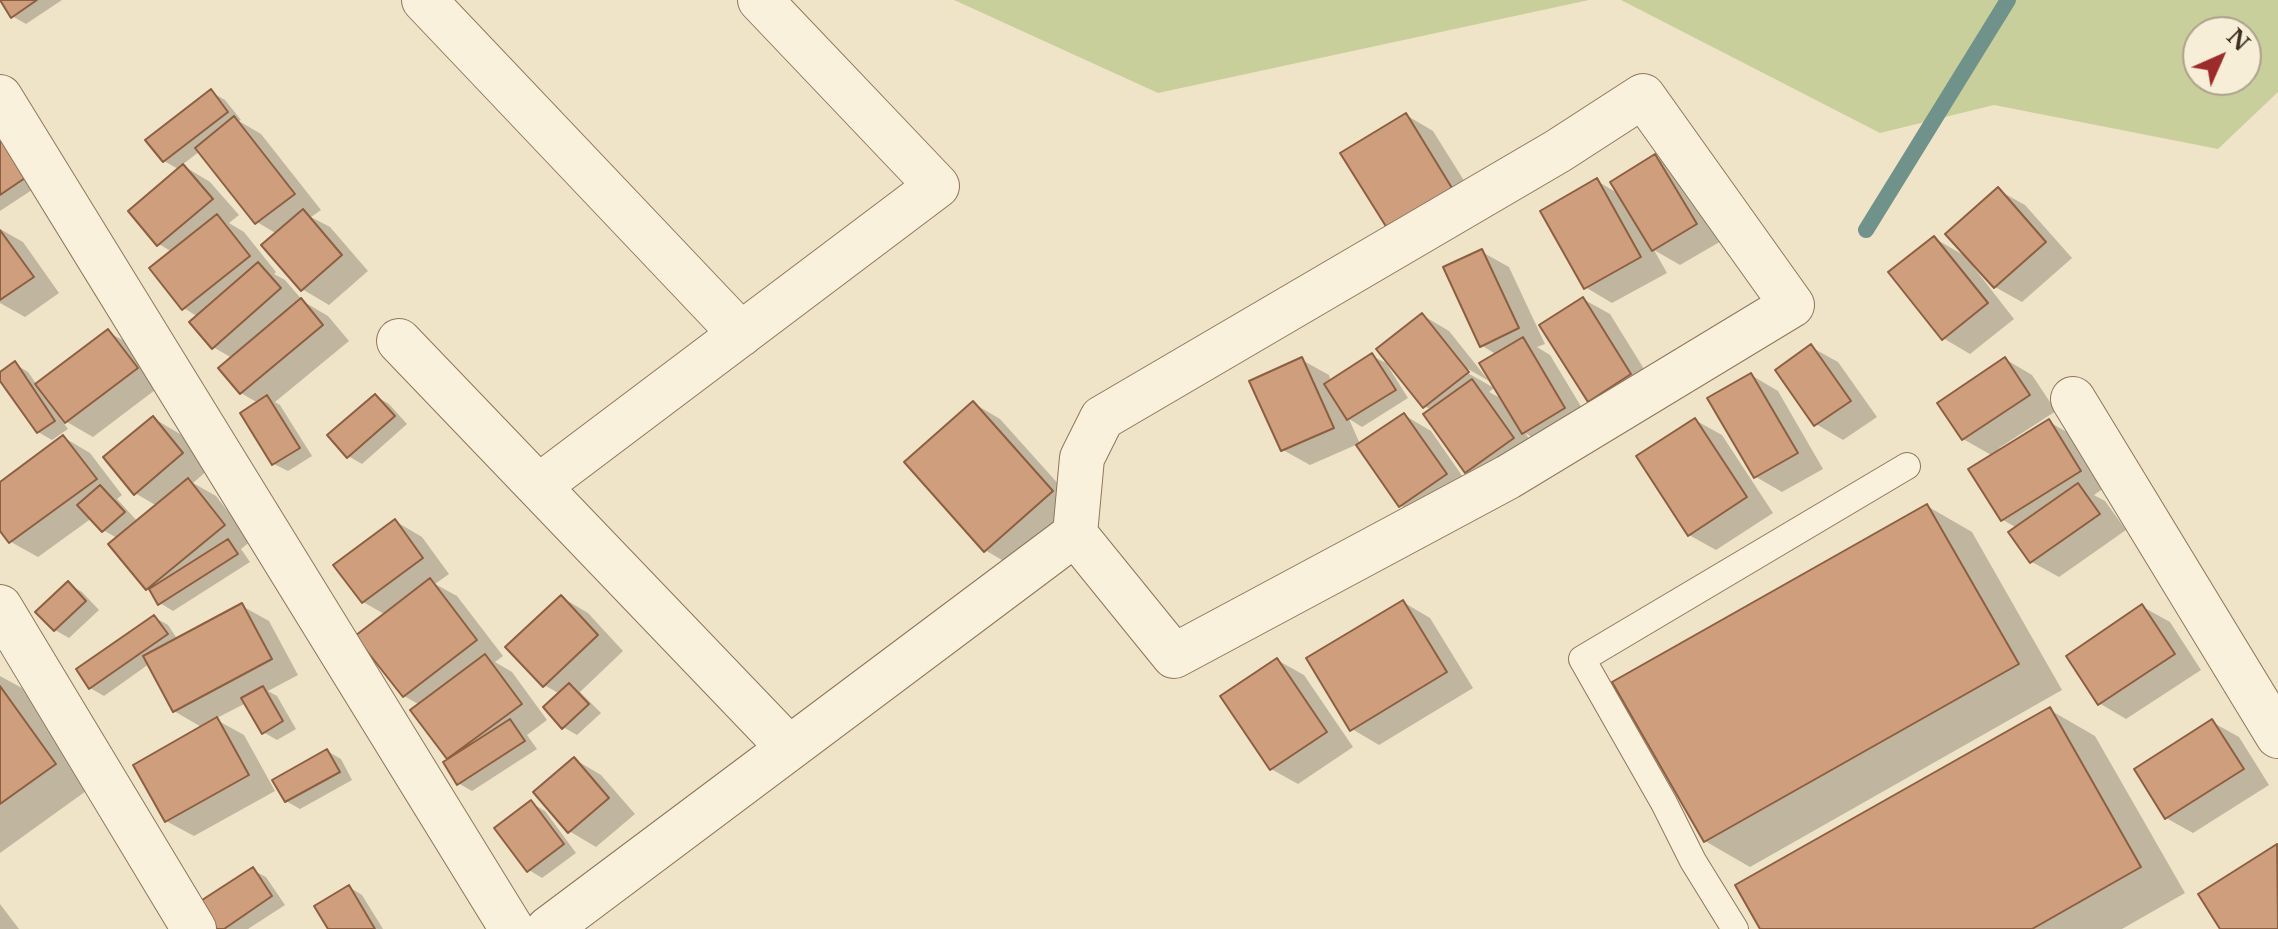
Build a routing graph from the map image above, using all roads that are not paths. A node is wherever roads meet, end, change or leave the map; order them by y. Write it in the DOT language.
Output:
graph roads {
  1 [pos="424,0"];
  2 [pos="760,0"];
  3 [pos="0,97"];
  4 [pos="741,334"];
  5 [pos="399,341"];
  6 [pos="2073,399"];
  7 [pos="1907,466"];
  8 [pos="539,486"];
  9 [pos="1075,534"];
  10 [pos="0,607"];
  11 [pos="2278,736"];
  12 [pos="789,748"];
  13 [pos="194,929"];
  14 [pos="512,929"];
  15 [pos="548,929"];
  16 [pos="1735,929"];
  1 -- 4 [label="street"];
  2 -- 4 [label="street"];
  3 -- 14 [label="street"];
  4 -- 8 [label="street"];
  5 -- 8 [label="street"];
  6 -- 11 [label="street"];
  7 -- 16 [label="lane"];
  8 -- 12 [label="street"];
  9 -- 9 [label="street"];
  9 -- 12 [label="street"];
  10 -- 13 [label="street"];
  12 -- 15 [label="street"];
}
